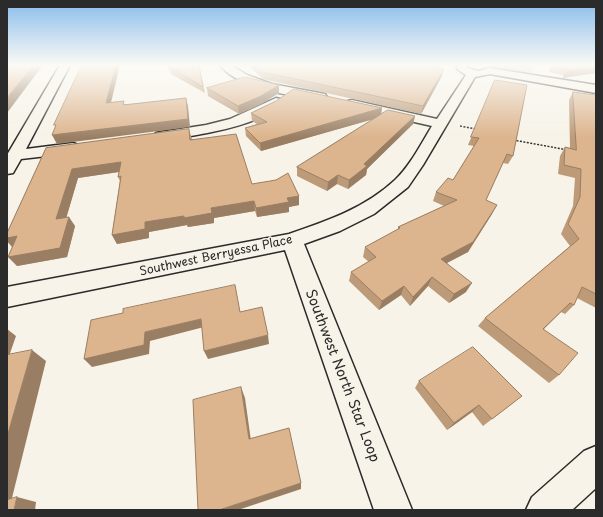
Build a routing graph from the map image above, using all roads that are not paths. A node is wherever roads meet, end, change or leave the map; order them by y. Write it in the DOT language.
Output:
graph roads {
  1 [pos="52,89"];
  2 [pos="284,89"];
  3 [pos="458,89"];
  4 [pos="292,91"];
  5 [pos="439,124"];
  6 [pos="147,138"];
  7 [pos="85,146"];
  8 [pos="15,155"];
  9 [pos="7,169"];
  10 [pos="292,241"];
  11 [pos="7,297"];
  12 [pos="596,463"];
  13 [pos="393,510"];
  14 [pos="545,510"];
  1 -- 8 [label="street"];
  2 -- 4 [label="street"];
  3 -- 5 [label="street, Southwest Berryessa Place"];
  4 -- 5 [label="street"];
  4 -- 6 [label="street"];
  5 -- 10 [label="street, Southwest Berryessa Place"];
  7 -- 8 [label="street"];
  8 -- 9 [label="street"];
  10 -- 11 [label="street, Southwest Berryessa Place"];
  10 -- 13 [label="street, Southwest North Star Loop"];
  12 -- 14 [label="street"];
}
